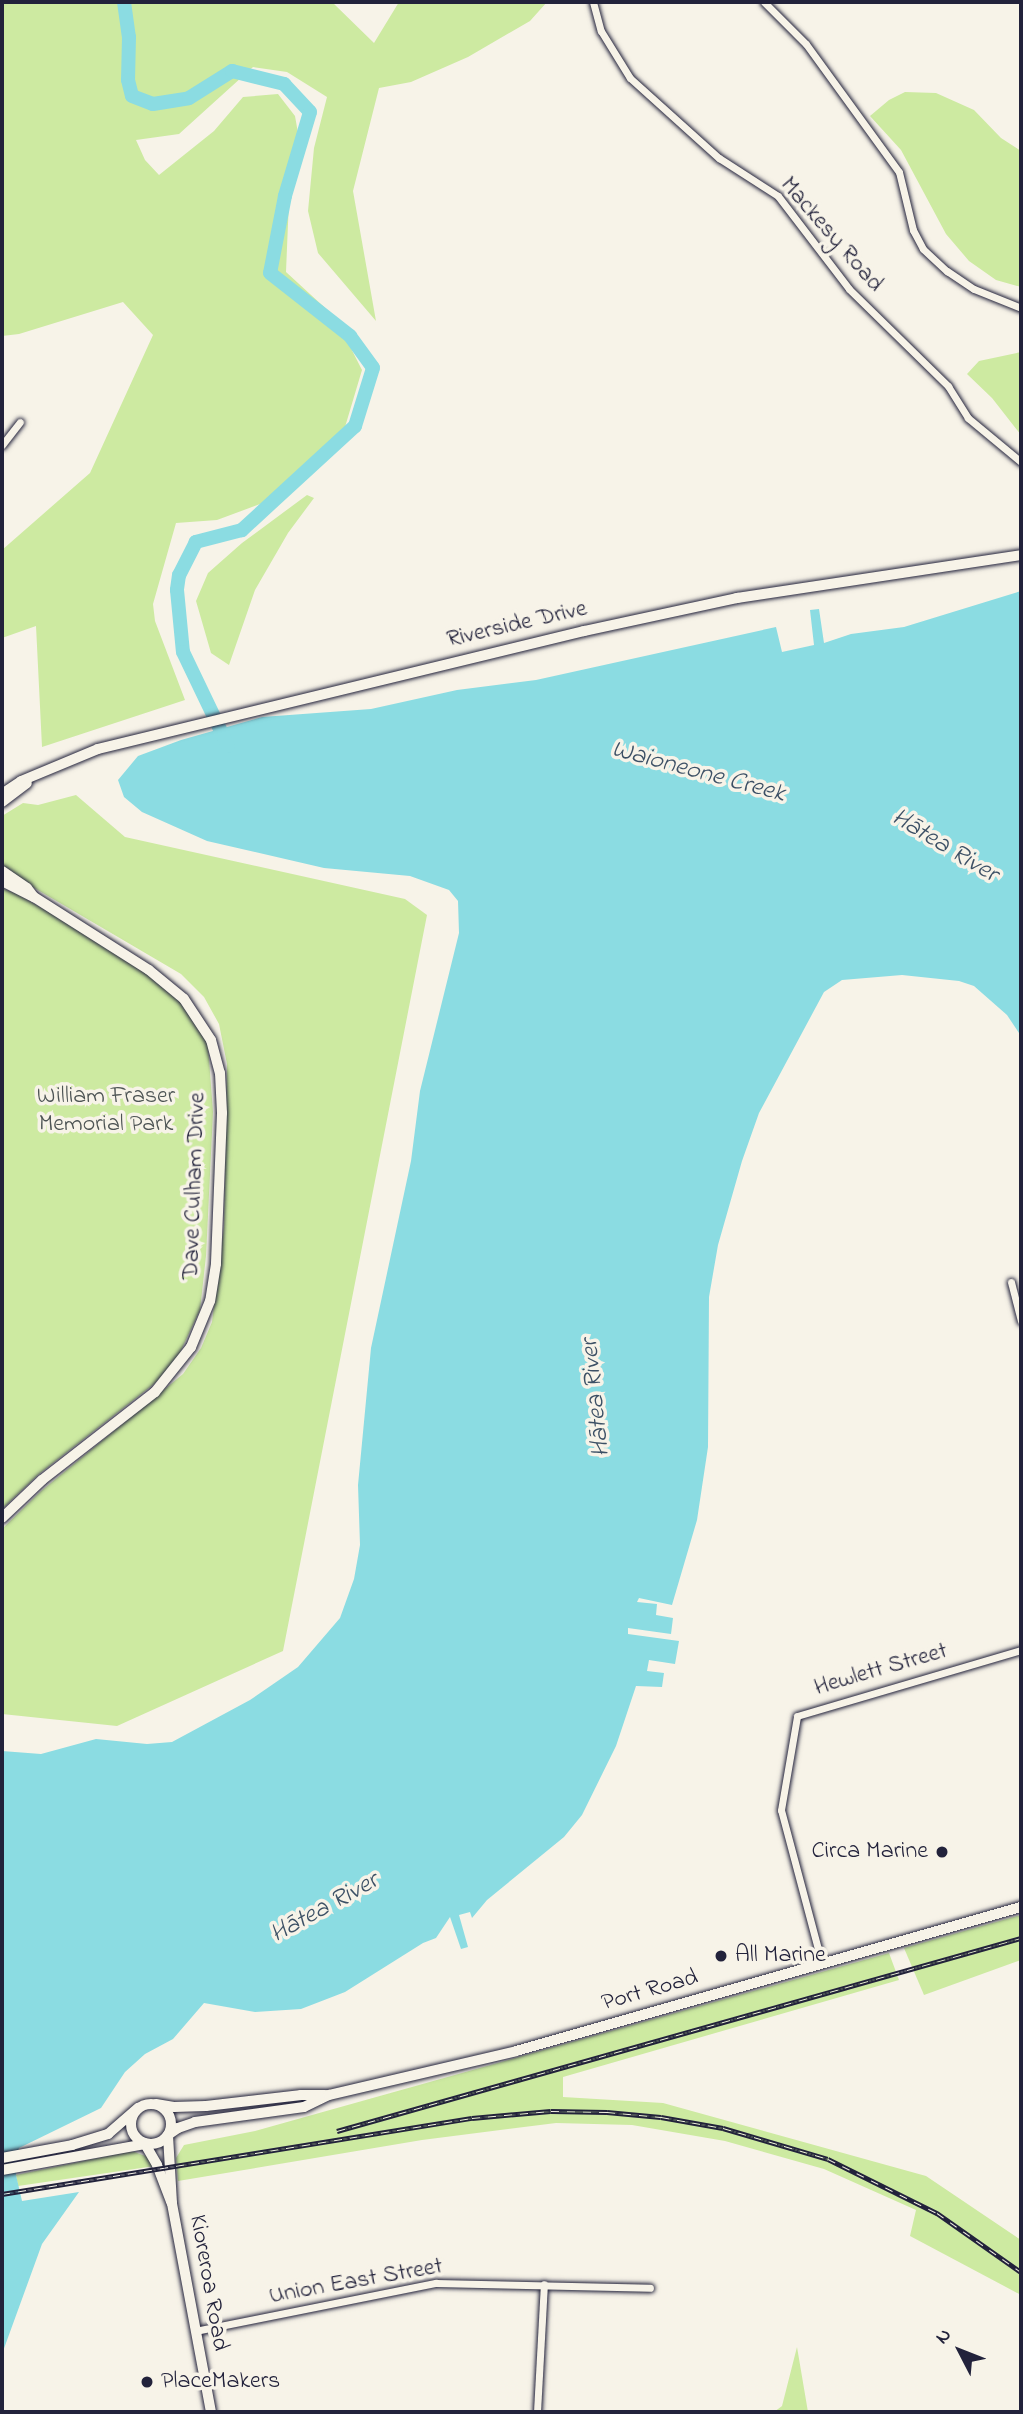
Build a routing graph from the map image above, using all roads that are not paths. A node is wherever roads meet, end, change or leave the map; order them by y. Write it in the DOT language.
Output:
graph roads {
  1 [pos="593,2"];
  2 [pos="764,2"];
  3 [pos="1021,308"];
  4 [pos="20,422"];
  5 [pos="2,445"];
  6 [pos="1021,462"];
  7 [pos="1021,555"];
  8 [pos="33,778"];
  9 [pos="2,794"];
  10 [pos="2,802"];
  11 [pos="2,871"];
  12 [pos="2,881"];
  13 [pos="34,897"];
  14 [pos="1011,1282"];
  15 [pos="1021,1321"];
  16 [pos="2,1518"];
  17 [pos="1021,1650"];
  18 [pos="1021,1907"];
  19 [pos="822,1964"];
  20 [pos="329,2095"];
  21 [pos="156,2104"];
  22 [pos="138,2108"];
  23 [pos="168,2135"];
  24 [pos="145,2144"];
  25 [pos="2,2158"];
  26 [pos="2,2170"];
  27 [pos="172,2203"];
  28 [pos="544,2284"];
  29 [pos="650,2288"];
  30 [pos="195,2331"];
  31 [pos="211,2412"];
  32 [pos="537,2412"];
  1 -- 6 [label="street, Mackesy Road"];
  2 -- 3 [label="street"];
  4 -- 5 [label="street"];
  7 -- 8 [label="main road, Riverside Drive"];
  8 -- 9 [label="main road, Riverside Drive"];
  8 -- 10 [label="main road, Riverside Drive"];
  11 -- 13 [label="main road, Dave Culham Drive"];
  12 -- 13 [label="main road, Dave Culham Drive"];
  13 -- 16 [label="main road, Dave Culham Drive"];
  14 -- 15 [label="street"];
  17 -- 19 [label="street, Hewlett Street"];
  18 -- 19 [label="main road, Port Road"];
  19 -- 20 [label="main road, Port Road"];
  20 -- 21 [label="main road, Port Road"];
  20 -- 23 [label="main road, Port Road"];
  21 -- 22 [label="main road, Port Road"];
  21 -- 23 [label="main road"];
  22 -- 24 [label="main road"];
  22 -- 25 [label="main road, Port Road"];
  23 -- 24 [label="main road, Port Road"];
  23 -- 27 [label="main road, Kioreroa Road"];
  24 -- 26 [label="main road, Port Road"];
  24 -- 27 [label="main road, Kioreroa Road"];
  27 -- 30 [label="main road, Kioreroa Road"];
  28 -- 29 [label="street, Union East Street"];
  28 -- 30 [label="street, Union East Street"];
  28 -- 32 [label="street"];
  30 -- 31 [label="main road, Kioreroa Road"];
}
